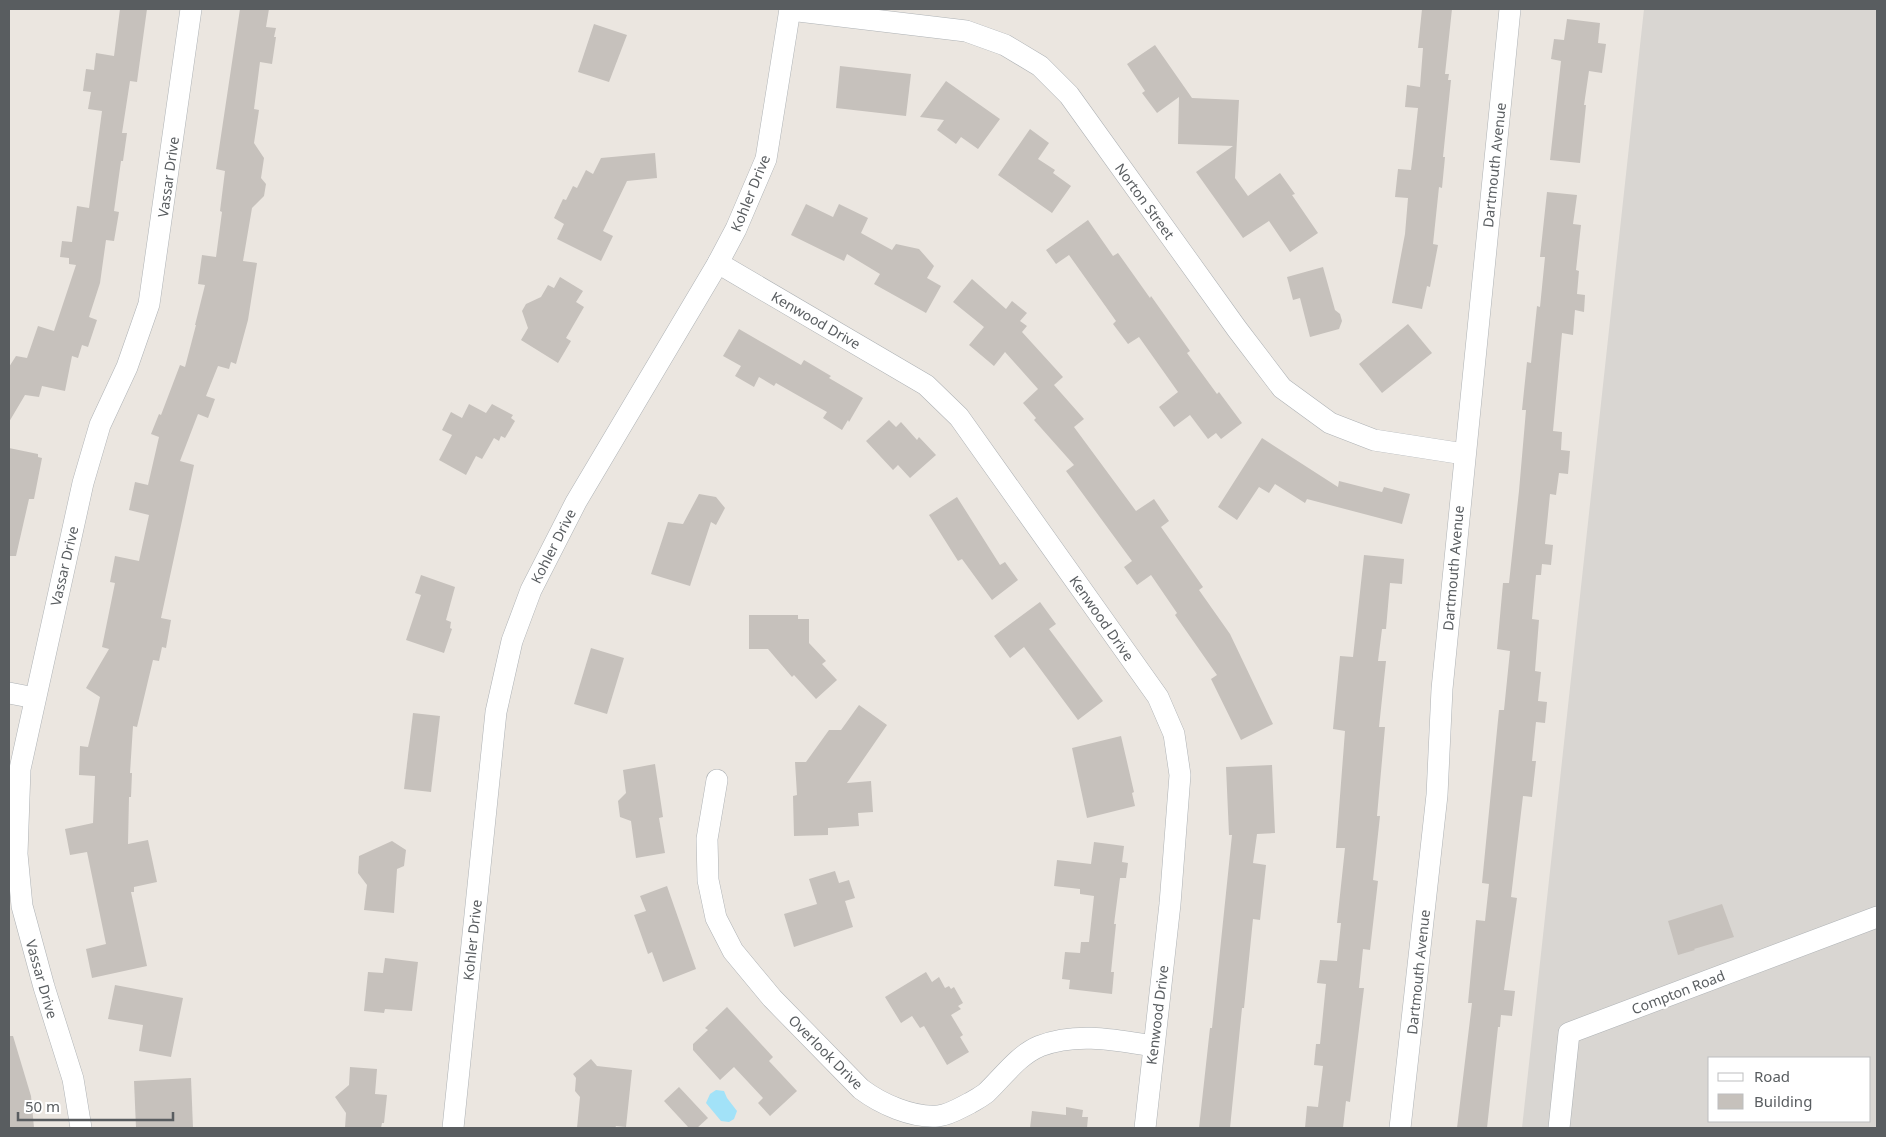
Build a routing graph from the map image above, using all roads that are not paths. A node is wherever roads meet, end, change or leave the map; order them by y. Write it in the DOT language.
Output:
graph roads {
  1 [pos="191,9"];
  2 [pos="790,9"];
  3 [pos="1510,9"];
  4 [pos="718,263"];
  5 [pos="1464,454"];
  6 [pos="9,693"];
  7 [pos="35,698"];
  8 [pos="717,780"];
  9 [pos="1877,917"];
  10 [pos="1153,1046"];
  11 [pos="81,1128"];
  12 [pos="453,1128"];
  13 [pos="1145,1128"];
  14 [pos="1400,1128"];
  15 [pos="1559,1128"];
  1 -- 7 [label="street, Vassar Drive"];
  2 -- 4 [label="street, Kohler Drive"];
  2 -- 5 [label="street, Norton Street"];
  3 -- 5 [label="street, Dartmouth Avenue"];
  4 -- 10 [label="street, Kenwood Drive"];
  4 -- 12 [label="street, Kohler Drive"];
  5 -- 14 [label="street, Dartmouth Avenue"];
  6 -- 7 [label="street"];
  7 -- 11 [label="street, Vassar Drive"];
  8 -- 10 [label="street, Overlook Drive"];
  9 -- 15 [label="street, Compton Road"];
  10 -- 13 [label="street, Kenwood Drive"];
}
